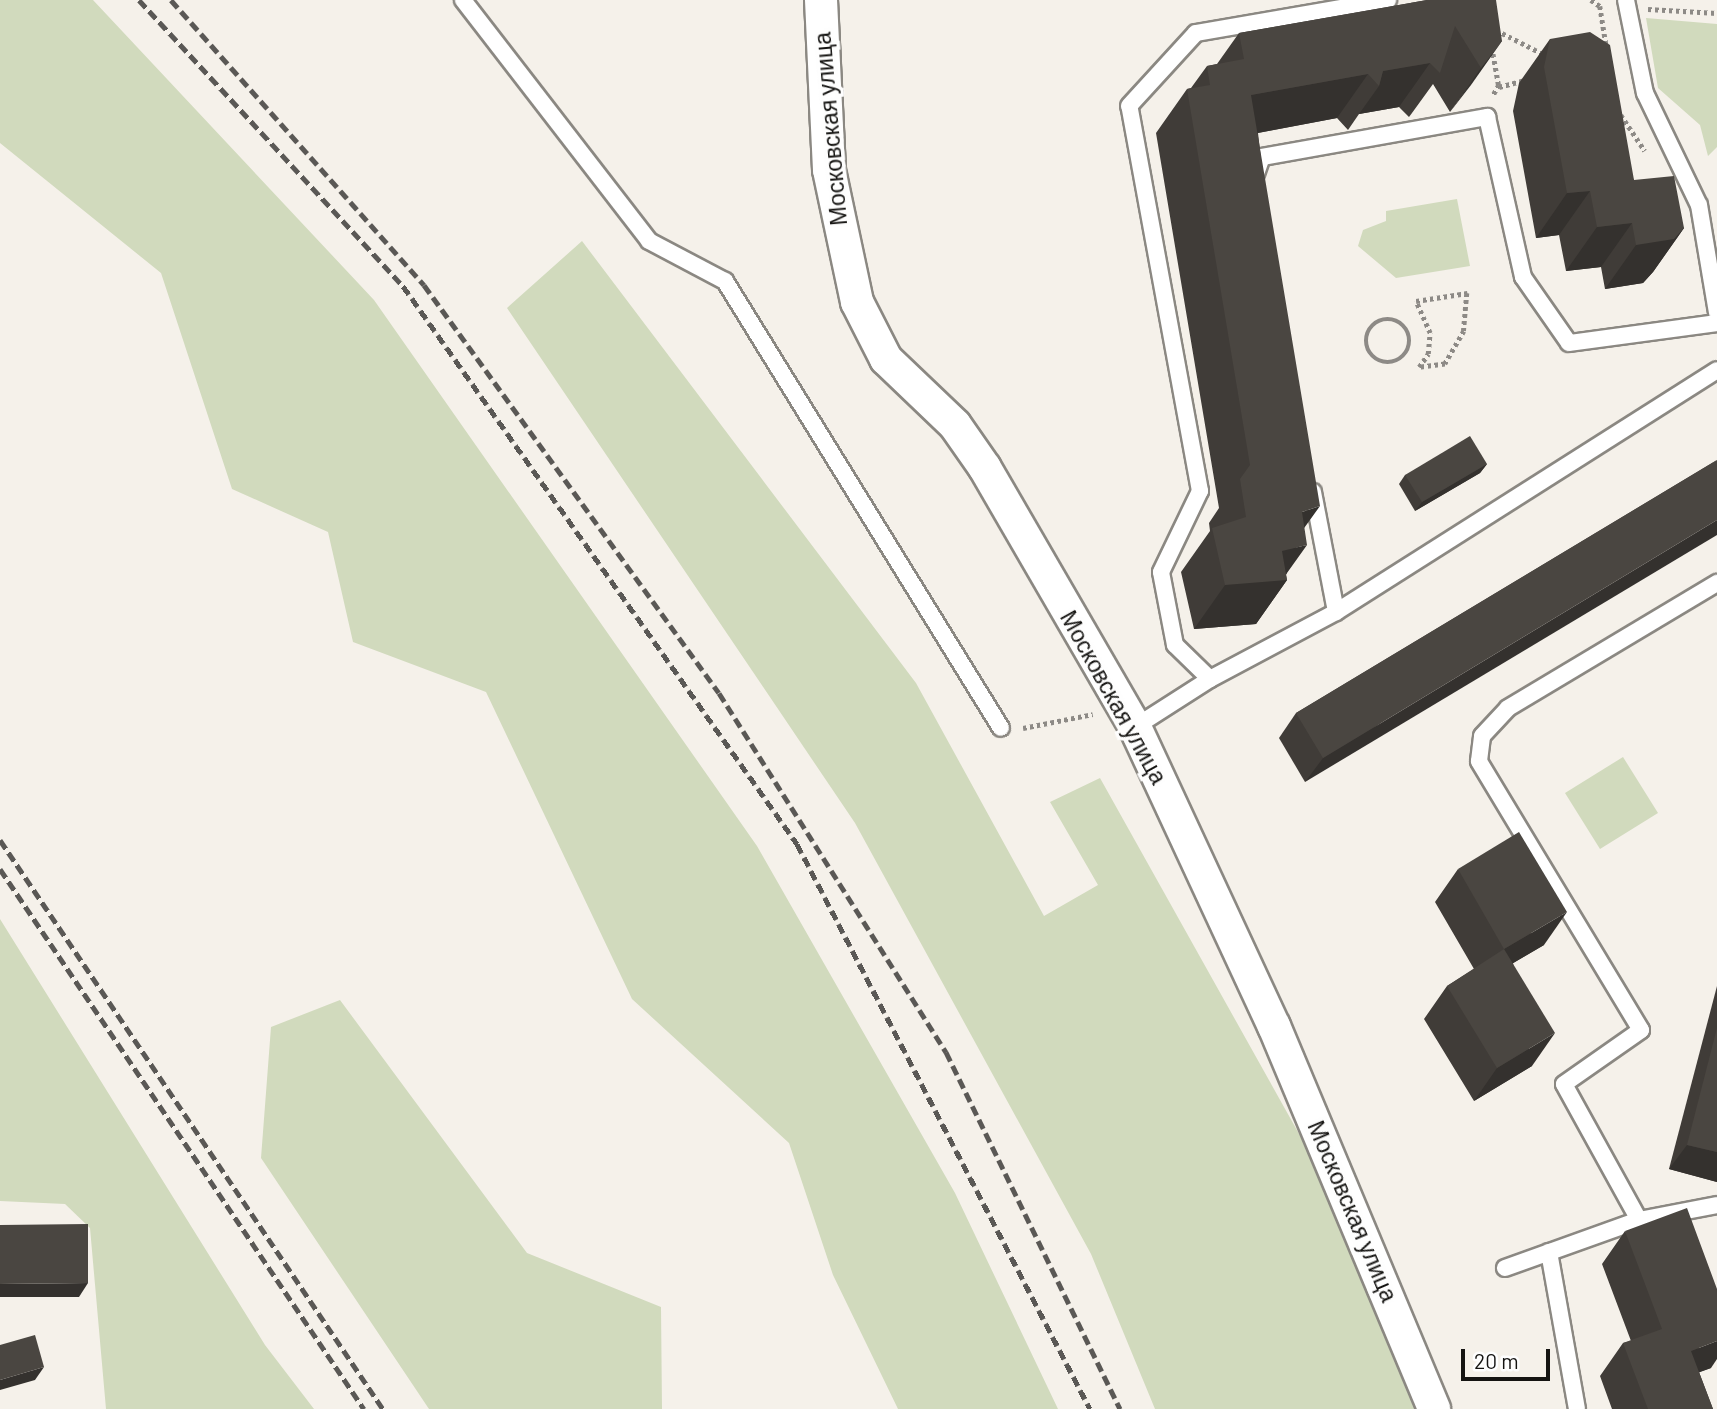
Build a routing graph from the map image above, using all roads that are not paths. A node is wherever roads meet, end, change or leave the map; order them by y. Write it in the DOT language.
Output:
graph roads {
  1 [pos="463,0"];
  2 [pos="821,0"];
  3 [pos="1388,0"];
  4 [pos="1626,4"];
  5 [pos="1259,194"];
  6 [pos="1717,312"];
  7 [pos="1717,323"];
  8 [pos="1717,370"];
  9 [pos="1310,475"];
  10 [pos="1717,583"];
  11 [pos="1336,612"];
  12 [pos="1210,679"];
  13 [pos="1129,717"];
  14 [pos="1001,728"];
  15 [pos="1717,1205"];
  16 [pos="1639,1220"];
  17 [pos="1549,1252"];
  18 [pos="1505,1268"];
  19 [pos="1433,1409"];
  20 [pos="1577,1409"];
  1 -- 14 [label="lane"];
  2 -- 13 [label="street, Московская улица"];
  3 -- 12 [label="lane"];
  4 -- 6 [label="lane"];
  5 -- 7 [label="lane"];
  8 -- 11 [label="lane"];
  9 -- 11 [label="lane"];
  10 -- 16 [label="lane"];
  11 -- 12 [label="lane"];
  12 -- 13 [label="lane"];
  13 -- 19 [label="street, Московская улица"];
  15 -- 16 [label="lane"];
  16 -- 17 [label="lane"];
  17 -- 18 [label="lane"];
  17 -- 20 [label="lane"];
}
